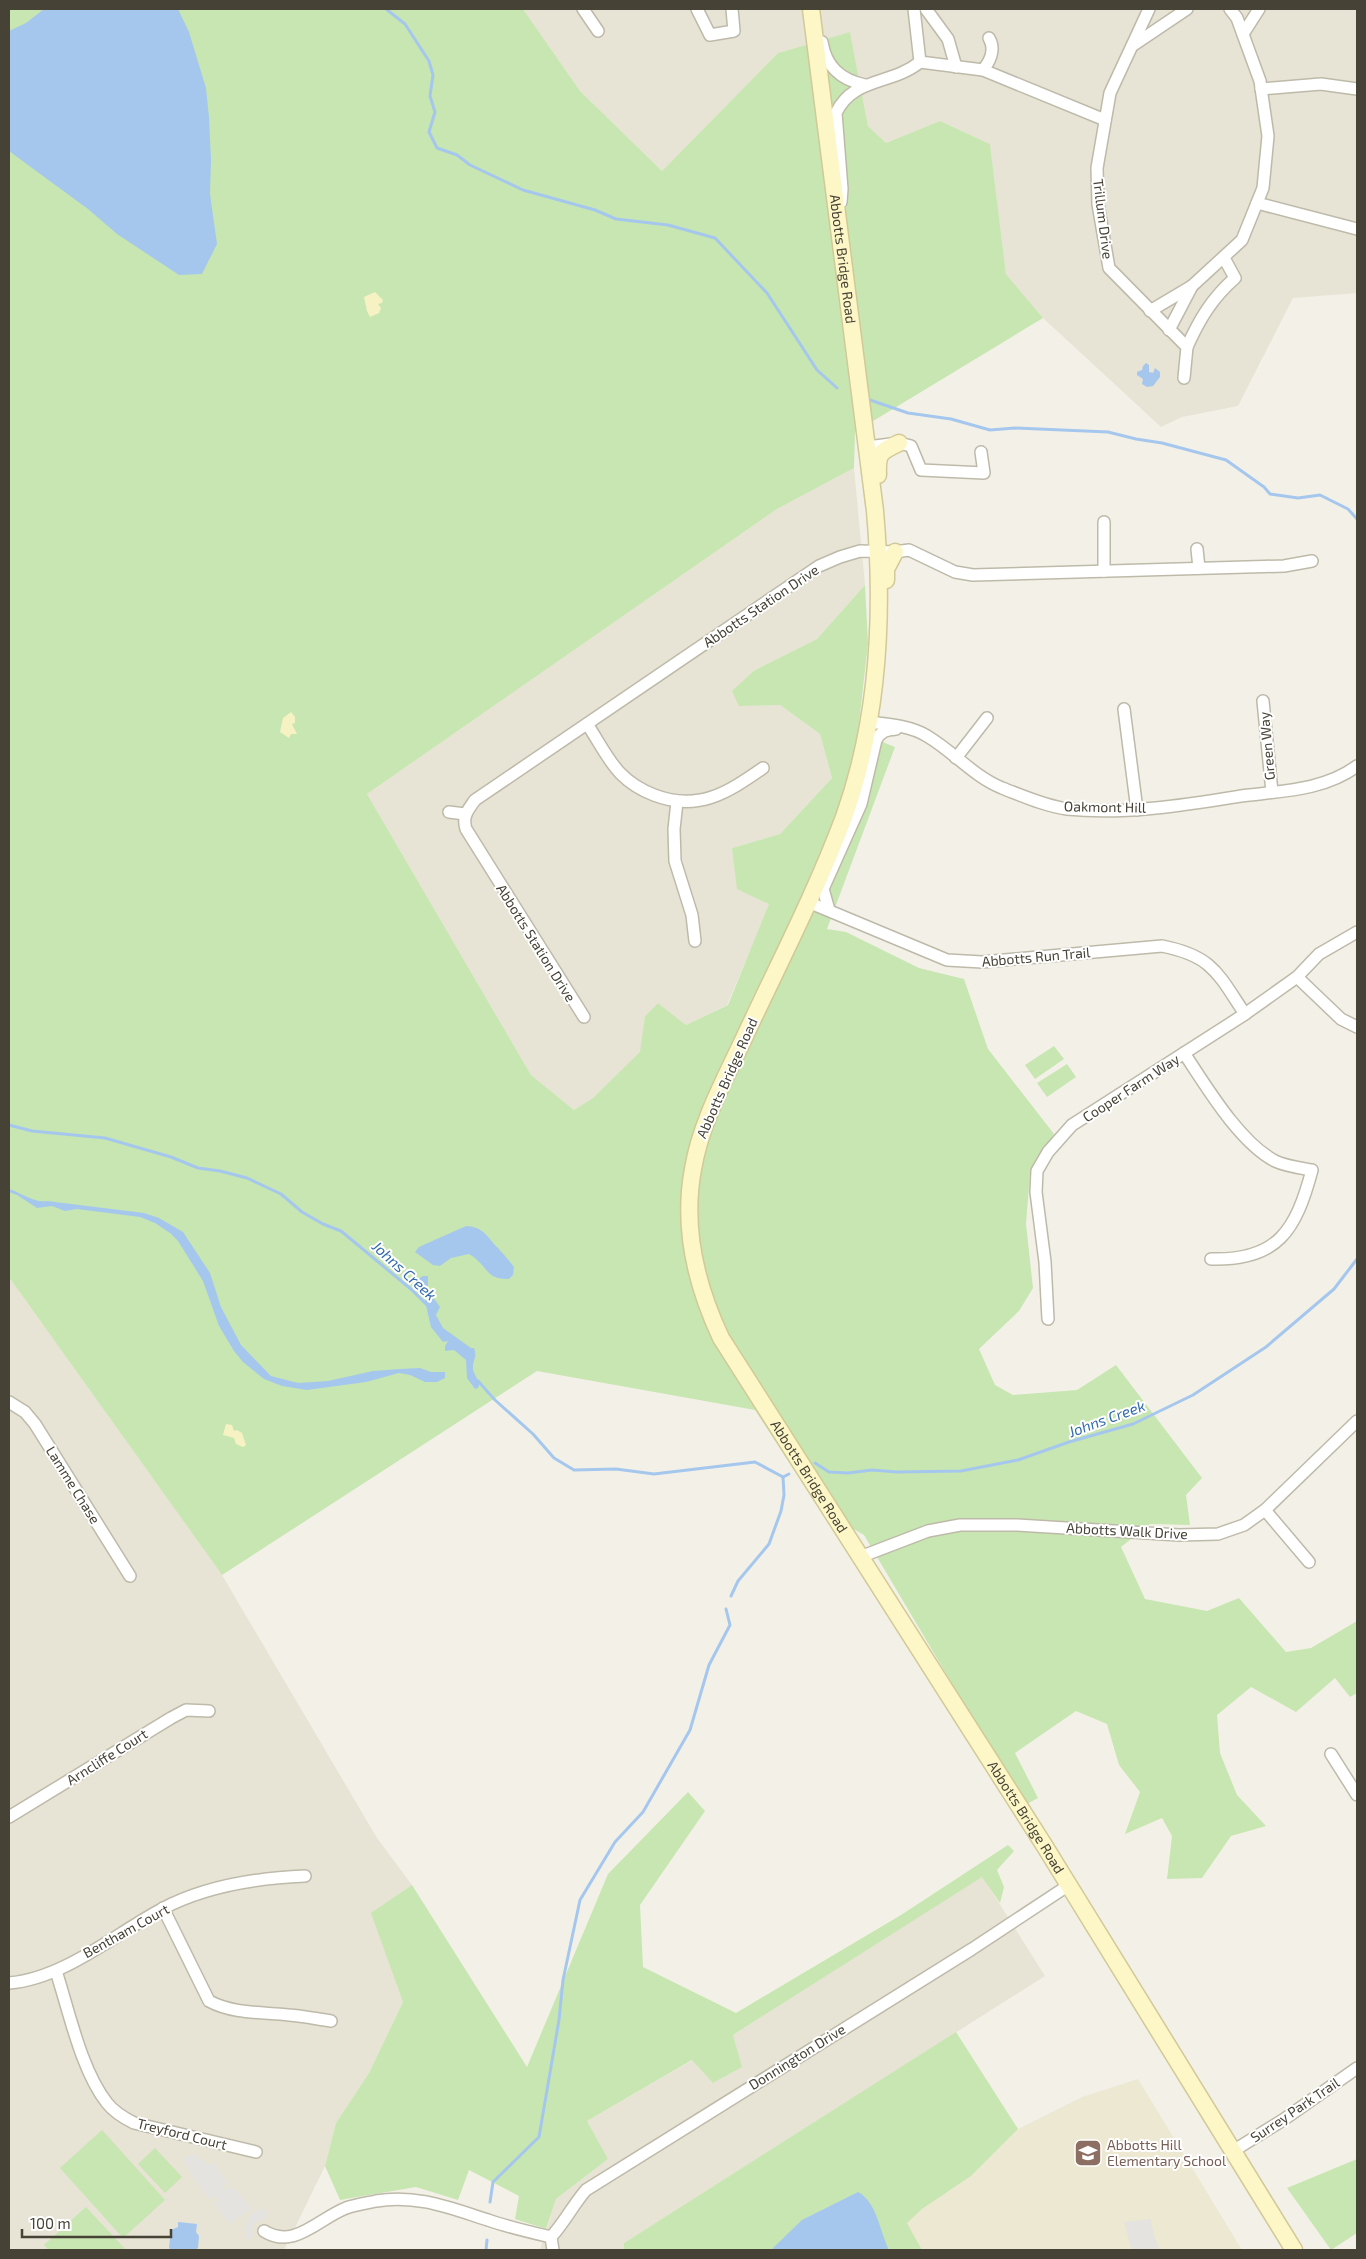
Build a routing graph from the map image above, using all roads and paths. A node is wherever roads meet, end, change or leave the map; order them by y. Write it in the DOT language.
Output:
graph roads {
  1 [pos="584,9"];
  2 [pos="697,9"];
  3 [pos="732,9"];
  4 [pos="811,9"];
  5 [pos="914,9"];
  6 [pos="926,9"];
  7 [pos="1149,9"];
  8 [pos="1187,9"];
  9 [pos="1230,9"];
  10 [pos="1259,9"];
  11 [pos="598,31"];
  12 [pos="1243,34"];
  13 [pos="989,38"];
  14 [pos="1132,46"];
  15 [pos="920,62"];
  16 [pos="956,67"];
  17 [pos="983,70"];
  18 [pos="865,85"];
  19 [pos="1357,88"];
  20 [pos="1261,89"];
  21 [pos="1105,120"];
  22 [pos="1257,203"];
  23 [pos="839,224"];
  24 [pos="1357,229"];
  25 [pos="1224,258"];
  26 [pos="1192,286"];
  27 [pos="1150,311"];
  28 [pos="1169,330"];
  29 [pos="1187,347"];
  30 [pos="1184,378"];
  31 [pos="866,439"];
  32 [pos="899,443"];
  33 [pos="980,452"];
  34 [pos="875,511"];
  35 [pos="1104,522"];
  36 [pos="1197,549"];
  37 [pos="879,551"];
  38 [pos="895,552"];
  39 [pos="1312,561"];
  40 [pos="1199,568"];
  41 [pos="1104,571"];
  42 [pos="878,628"];
  43 [pos="1263,700"];
  44 [pos="1124,709"];
  45 [pos="987,718"];
  46 [pos="869,722"];
  47 [pos="587,724"];
  48 [pos="905,729"];
  49 [pos="956,758"];
  50 [pos="1357,766"];
  51 [pos="763,768"];
  52 [pos="1272,792"];
  53 [pos="677,802"];
  54 [pos="1136,810"];
  55 [pos="449,812"];
  56 [pos="465,814"];
  57 [pos="808,902"];
  58 [pos="829,910"];
  59 [pos="1357,932"];
  60 [pos="695,941"];
  61 [pos="1296,977"];
  62 [pos="1245,1014"];
  63 [pos="584,1018"];
  64 [pos="1357,1027"];
  65 [pos="1184,1053"];
  66 [pos="1211,1259"];
  67 [pos="1048,1319"];
  68 [pos="9,1402"];
  69 [pos="1357,1420"];
  70 [pos="1265,1510"];
  71 [pos="860,1557"];
  72 [pos="1310,1562"];
  73 [pos="130,1576"];
  74 [pos="209,1711"];
  75 [pos="1331,1754"];
  76 [pos="1357,1795"];
  77 [pos="9,1817"];
  78 [pos="306,1876"];
  79 [pos="1069,1885"];
  80 [pos="163,1908"];
  81 [pos="56,1971"];
  82 [pos="9,1983"];
  83 [pos="331,2021"];
  84 [pos="1357,2068"];
  85 [pos="1233,2151"];
  86 [pos="256,2152"];
  87 [pos="264,2231"];
  88 [pos="550,2237"];
  89 [pos="553,2250"];
  90 [pos="1294,2250"];
  1 -- 11 [label="street"];
  2 -- 3 [label="street"];
  4 -- 18 [label="street"];
  4 -- 23 [label="main road, Abbotts Bridge Road"];
  5 -- 15 [label="street"];
  6 -- 16 [label="street"];
  7 -- 14 [label="street, Trillum Drive"];
  8 -- 14 [label="street"];
  9 -- 12 [label="street"];
  10 -- 12 [label="street"];
  12 -- 20 [label="street"];
  13 -- 17 [label="street"];
  14 -- 21 [label="street, Trillum Drive"];
  15 -- 16 [label="street"];
  15 -- 18 [label="street"];
  16 -- 17 [label="street"];
  17 -- 21 [label="street"];
  18 -- 23 [label="street"];
  19 -- 20 [label="street"];
  20 -- 22 [label="street"];
  21 -- 27 [label="street, Trillum Drive"];
  22 -- 24 [label="street"];
  22 -- 25 [label="street"];
  23 -- 31 [label="main road, Abbotts Bridge Road"];
  25 -- 26 [label="street"];
  25 -- 29 [label="street"];
  26 -- 27 [label="street"];
  26 -- 28 [label="street"];
  27 -- 28 [label="street, Trillum Drive"];
  28 -- 29 [label="street, Trillum Drive"];
  29 -- 30 [label="street"];
  31 -- 32 [label="street"];
  31 -- 34 [label="main road, Abbotts Bridge Road"];
  32 -- 33 [label="street"];
  32 -- 34 [label="main road, Abbotts Bridge Road"];
  34 -- 37 [label="main road, Abbotts Bridge Road"];
  35 -- 41 [label="street"];
  36 -- 40 [label="street"];
  37 -- 38 [label="street, Abbotts Station Drive"];
  37 -- 42 [label="main road, Abbotts Bridge Road"];
  37 -- 47 [label="street, Abbotts Station Drive"];
  38 -- 41 [label="street, Abbotts Station Drive"];
  38 -- 42 [label="main road, Abbotts Bridge Road"];
  39 -- 40 [label="street, Abbotts Station Drive"];
  40 -- 41 [label="street, Abbotts Station Drive"];
  42 -- 46 [label="main road, Abbotts Bridge Road"];
  43 -- 52 [label="street, Green Way"];
  44 -- 54 [label="street"];
  45 -- 49 [label="street"];
  46 -- 48 [label="street, Oakmont Hill"];
  46 -- 57 [label="main road, Abbotts Bridge Road"];
  47 -- 53 [label="street"];
  47 -- 56 [label="street, Abbotts Station Drive"];
  48 -- 49 [label="street, Oakmont Hill"];
  48 -- 58 [label="street"];
  49 -- 54 [label="street, Oakmont Hill"];
  50 -- 52 [label="street, Oakmont Hill"];
  51 -- 53 [label="street"];
  52 -- 54 [label="street, Oakmont Hill"];
  53 -- 60 [label="street"];
  55 -- 56 [label="street"];
  56 -- 63 [label="street, Abbotts Station Drive"];
  57 -- 58 [label="street, Abbotts Run Trail"];
  57 -- 71 [label="main road, Abbotts Bridge Road"];
  58 -- 62 [label="street, Abbotts Run Trail"];
  59 -- 61 [label="street, Cooper Farm Way"];
  61 -- 62 [label="street, Cooper Farm Way"];
  61 -- 64 [label="street"];
  62 -- 65 [label="street, Cooper Farm Way"];
  65 -- 66 [label="street"];
  65 -- 67 [label="street, Cooper Farm Way"];
  68 -- 73 [label="street, Lamme Chase"];
  69 -- 70 [label="street, Abbotts Walk Drive"];
  70 -- 71 [label="street, Abbotts Walk Drive"];
  70 -- 72 [label="street"];
  71 -- 79 [label="main road, Abbotts Bridge Road"];
  74 -- 77 [label="street, Arncliffe Court"];
  75 -- 76 [label="street"];
  78 -- 80 [label="street, Bentham Court"];
  79 -- 85 [label="main road, Abbotts Bridge Road"];
  79 -- 88 [label="street, Donnington Drive"];
  80 -- 81 [label="street, Bentham Court"];
  80 -- 83 [label="street"];
  81 -- 82 [label="street, Bentham Court"];
  81 -- 86 [label="street, Treyford Court"];
  84 -- 85 [label="street, Surrey Park Trail"];
  85 -- 90 [label="main road, Abbotts Bridge Road"];
  87 -- 88 [label="street"];
  88 -- 89 [label="street"];
}
